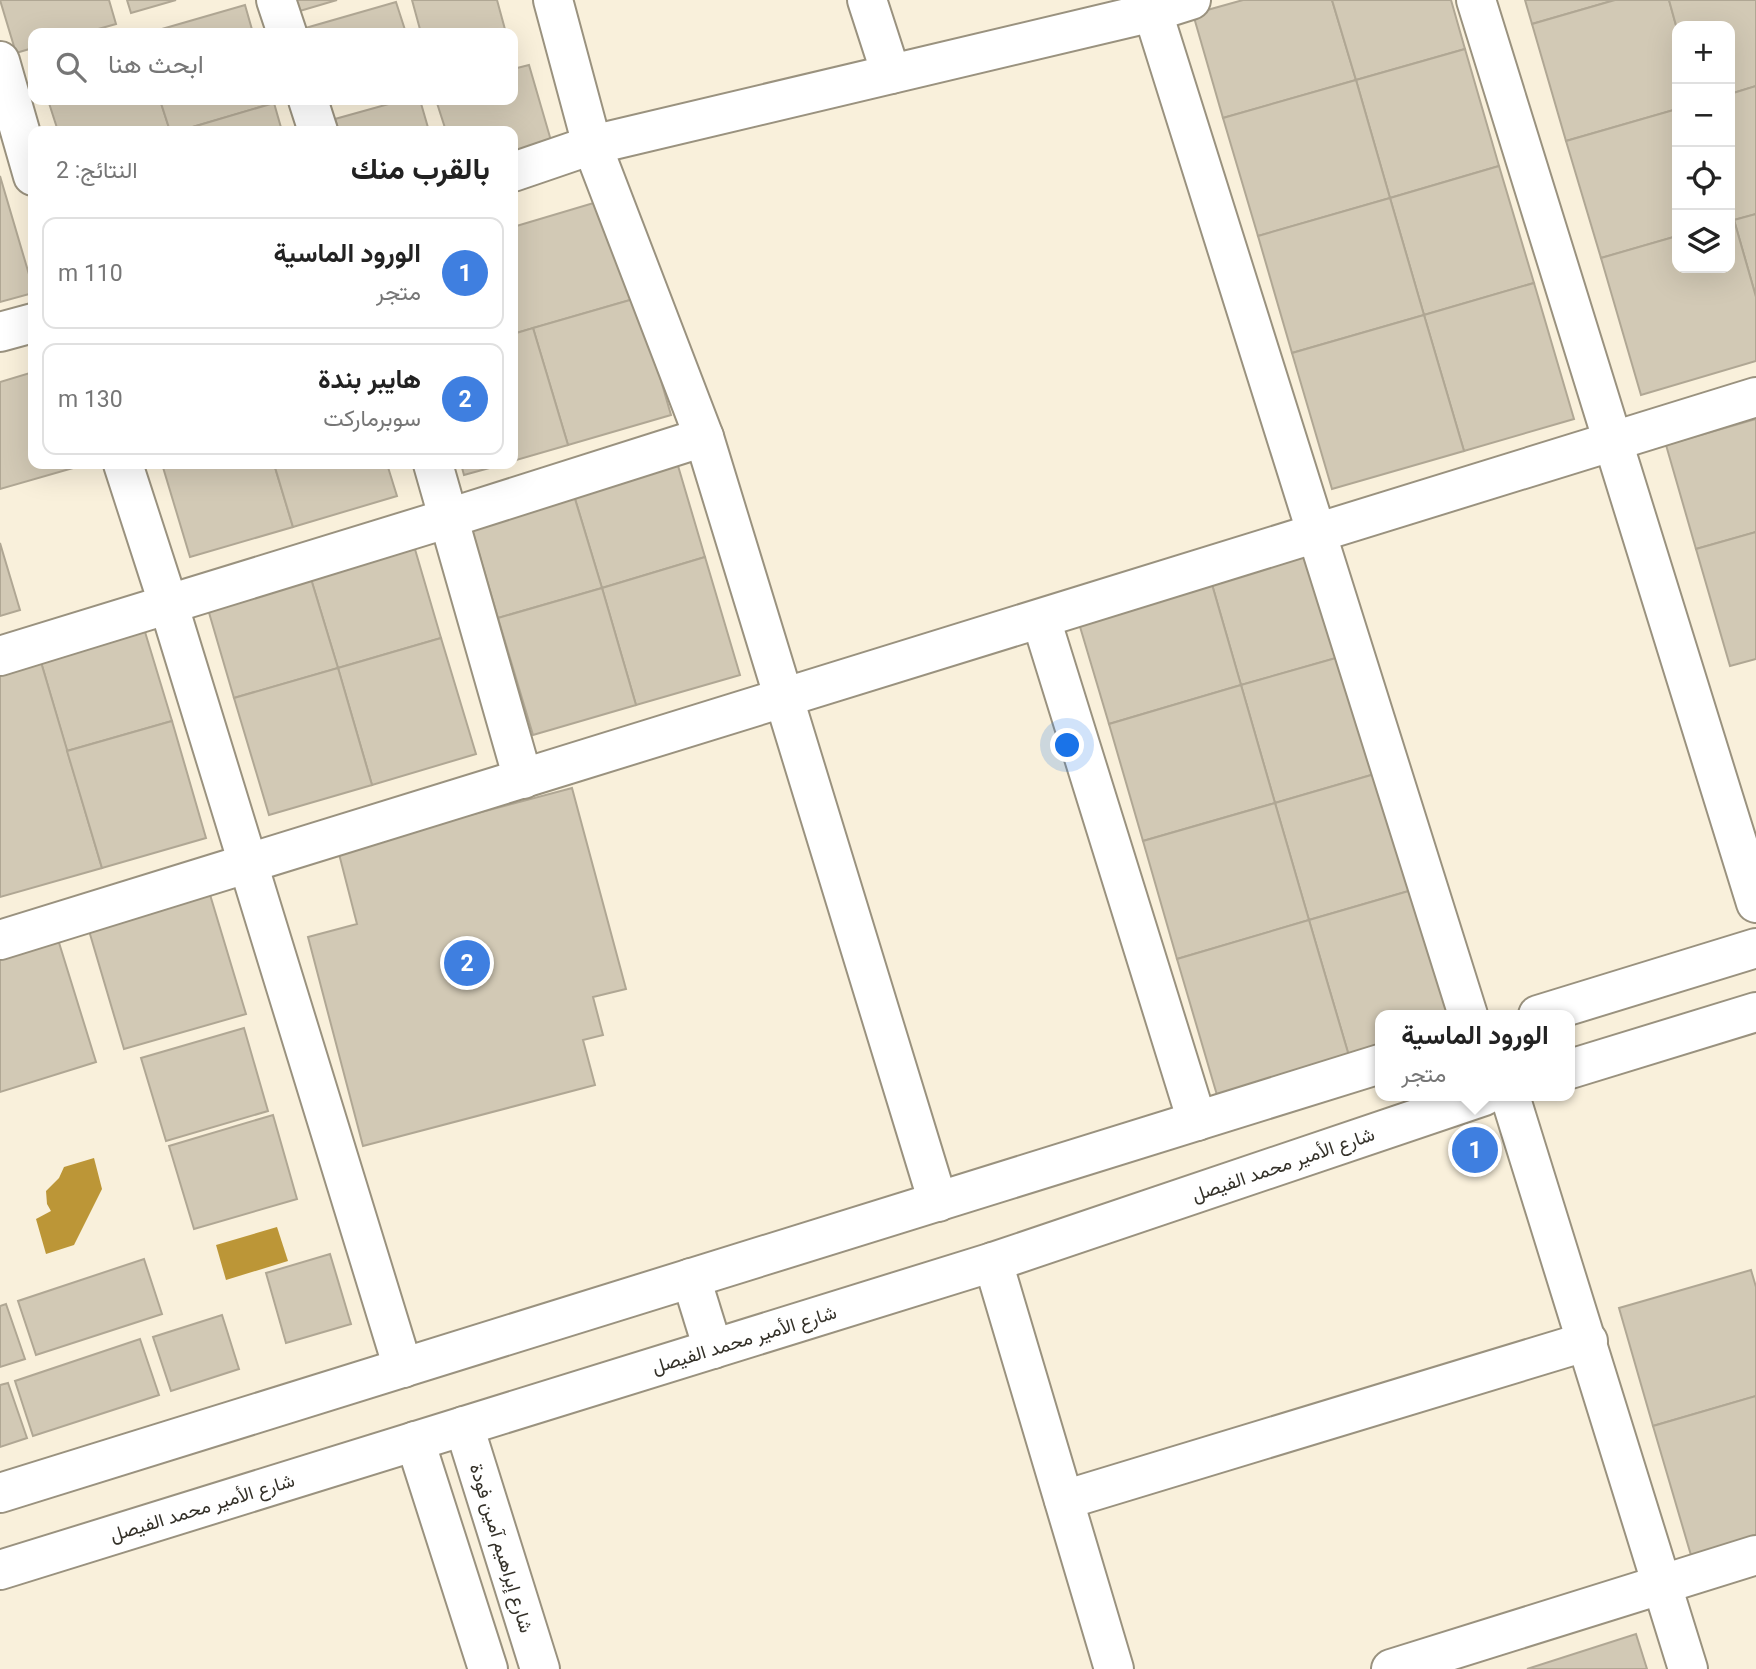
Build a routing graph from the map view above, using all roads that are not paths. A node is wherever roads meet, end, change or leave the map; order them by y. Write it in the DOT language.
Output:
graph roads {
  1 [pos="276,0"];
  2 [pos="553,0"];
  3 [pos="867,0"];
  4 [pos="1191,0"];
  5 [pos="1476,0"];
  6 [pos="1151,6"];
  7 [pos="284,28"];
  8 [pos="0,61"];
  9 [pos="891,74"];
  10 [pos="310,105"];
  11 [pos="316,126"];
  12 [pos="592,145"];
  13 [pos="28,159"];
  14 [pos="518,170"];
  15 [pos="28,324"];
  16 [pos="0,332"];
  17 [pos="1756,397"];
  18 [pos="704,437"];
  19 [pos="1613,441"];
  20 [pos="124,469"];
  21 [pos="434,469"];
  22 [pos="449,518"];
  23 [pos="1316,533"];
  24 [pos="169,603"];
  25 [pos="1041,619"];
  26 [pos="0,656"];
  27 [pos="783,698"];
  28 [pos="523,779"];
  29 [pos="249,863"];
  30 [pos="1756,903"];
  31 [pos="0,940"];
  32 [pos="1756,948"];
  33 [pos="1466,1010"];
  34 [pos="1554,1010"];
  35 [pos="1756,1012"];
  36 [pos="1375,1066"];
  37 [pos="1575,1067"];
  38 [pos="1469,1101"];
  39 [pos="1512,1101"];
  40 [pos="1197,1121"];
  41 [pos="938,1202"];
  42 [pos="993,1262"];
  43 [pos="691,1278"];
  44 [pos="1588,1340"];
  45 [pos="713,1349"];
  46 [pos="404,1368"];
  47 [pos="464,1426"];
  48 [pos="415,1441"];
  49 [pos="0,1493"];
  50 [pos="1064,1500"];
  51 [pos="1756,1555"];
  52 [pos="0,1570"];
  53 [pos="1662,1584"];
  54 [pos="488,1669"];
  55 [pos="540,1669"];
  56 [pos="1114,1669"];
  57 [pos="1391,1669"];
  58 [pos="1688,1669"];
  1 -- 7 [label="street"];
  2 -- 12 [label="street"];
  3 -- 9 [label="street"];
  4 -- 6 [label="street"];
  5 -- 19 [label="street"];
  6 -- 9 [label="street"];
  6 -- 23 [label="street"];
  8 -- 13 [label="street"];
  9 -- 12 [label="street"];
  10 -- 11 [label="street"];
  12 -- 14 [label="street"];
  12 -- 18 [label="street"];
  15 -- 16 [label="street"];
  17 -- 19 [label="street"];
  18 -- 22 [label="street"];
  18 -- 27 [label="street"];
  19 -- 23 [label="street"];
  19 -- 30 [label="street"];
  20 -- 24 [label="street"];
  21 -- 22 [label="street"];
  22 -- 24 [label="street"];
  22 -- 28 [label="street"];
  23 -- 25 [label="street"];
  23 -- 33 [label="street"];
  24 -- 26 [label="street"];
  24 -- 29 [label="street"];
  25 -- 27 [label="street"];
  25 -- 40 [label="street"];
  27 -- 28 [label="street"];
  27 -- 41 [label="street"];
  28 -- 29 [label="street"];
  29 -- 31 [label="street"];
  29 -- 46 [label="street"];
  32 -- 34 [label="street"];
  35 -- 37 [label="street"];
  36 -- 40 [label="street"];
  38 -- 42 [label="street, شارع الأمير محمد الفيصل"];
  39 -- 44 [label="street"];
  40 -- 41 [label="street"];
  41 -- 43 [label="street"];
  42 -- 45 [label="street, شارع الأمير محمد الفيصل"];
  42 -- 50 [label="street"];
  43 -- 45 [label="street"];
  43 -- 46 [label="street"];
  44 -- 50 [label="street"];
  44 -- 53 [label="street"];
  45 -- 47 [label="street, شارع الأمير محمد الفيصل"];
  46 -- 49 [label="street"];
  47 -- 48 [label="street, شارع الأمير محمد الفيصل"];
  47 -- 55 [label="street, شارع إبراهيم آمين فودة"];
  48 -- 52 [label="street, شارع الأمير محمد الفيصل"];
  48 -- 54 [label="street"];
  50 -- 56 [label="street"];
  51 -- 53 [label="street"];
  53 -- 57 [label="street"];
  53 -- 58 [label="street"];
}
